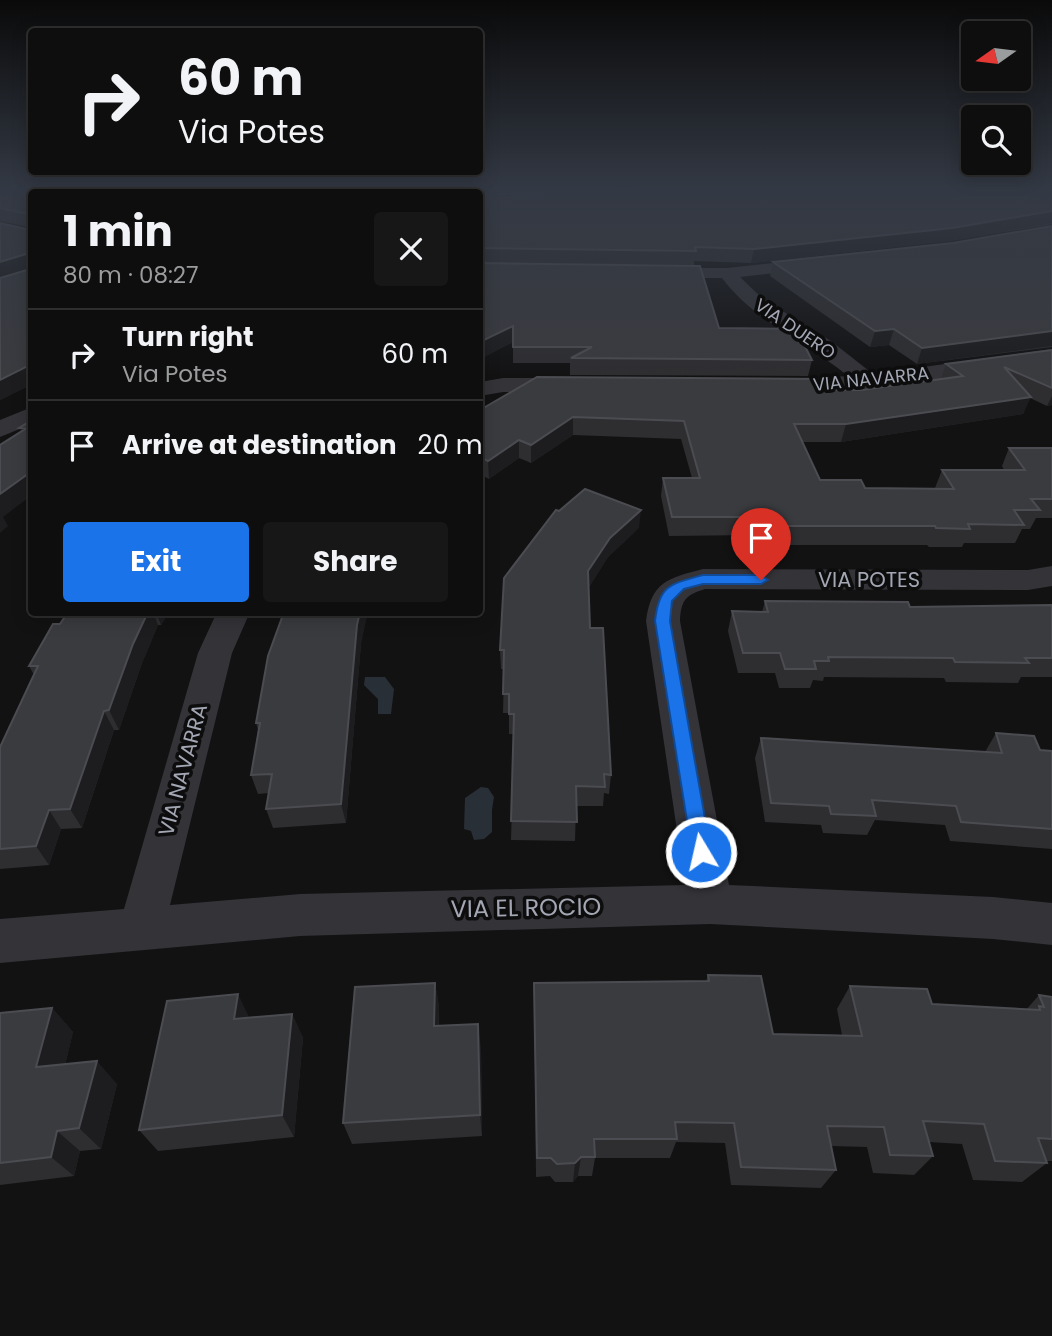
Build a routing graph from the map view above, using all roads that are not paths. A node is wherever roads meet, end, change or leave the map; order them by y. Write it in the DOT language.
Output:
graph roads {
  1 [pos="839,261"];
  2 [pos="727,272"];
  3 [pos="641,273"];
  4 [pos="1052,356"];
  5 [pos="868,382"];
  6 [pos="593,385"];
  7 [pos="753,386"];
  8 [pos="483,388"];
  9 [pos="28,416"];
  10 [pos="0,430"];
  11 [pos="1052,576"];
  12 [pos="232,616"];
  13 [pos="710,904"];
  14 [pos="1052,924"];
  15 [pos="141,929"];
  16 [pos="0,941"];
  1 -- 2 [label="street"];
  2 -- 3 [label="street"];
  2 -- 5 [label="street, VIA DUERO"];
  4 -- 5 [label="street, VIA NAVARRA"];
  5 -- 7 [label="street, VIA NAVARRA"];
  6 -- 8 [label="street"];
  9 -- 10 [label="street"];
  11 -- 13 [label="street, VIA POTES"];
  12 -- 15 [label="street, VIA NAVARRA"];
  13 -- 14 [label="street, VIA EL ROCIO"];
  13 -- 15 [label="street, VIA EL ROCIO"];
  15 -- 16 [label="street, VIA EL ROCIO"];
}
